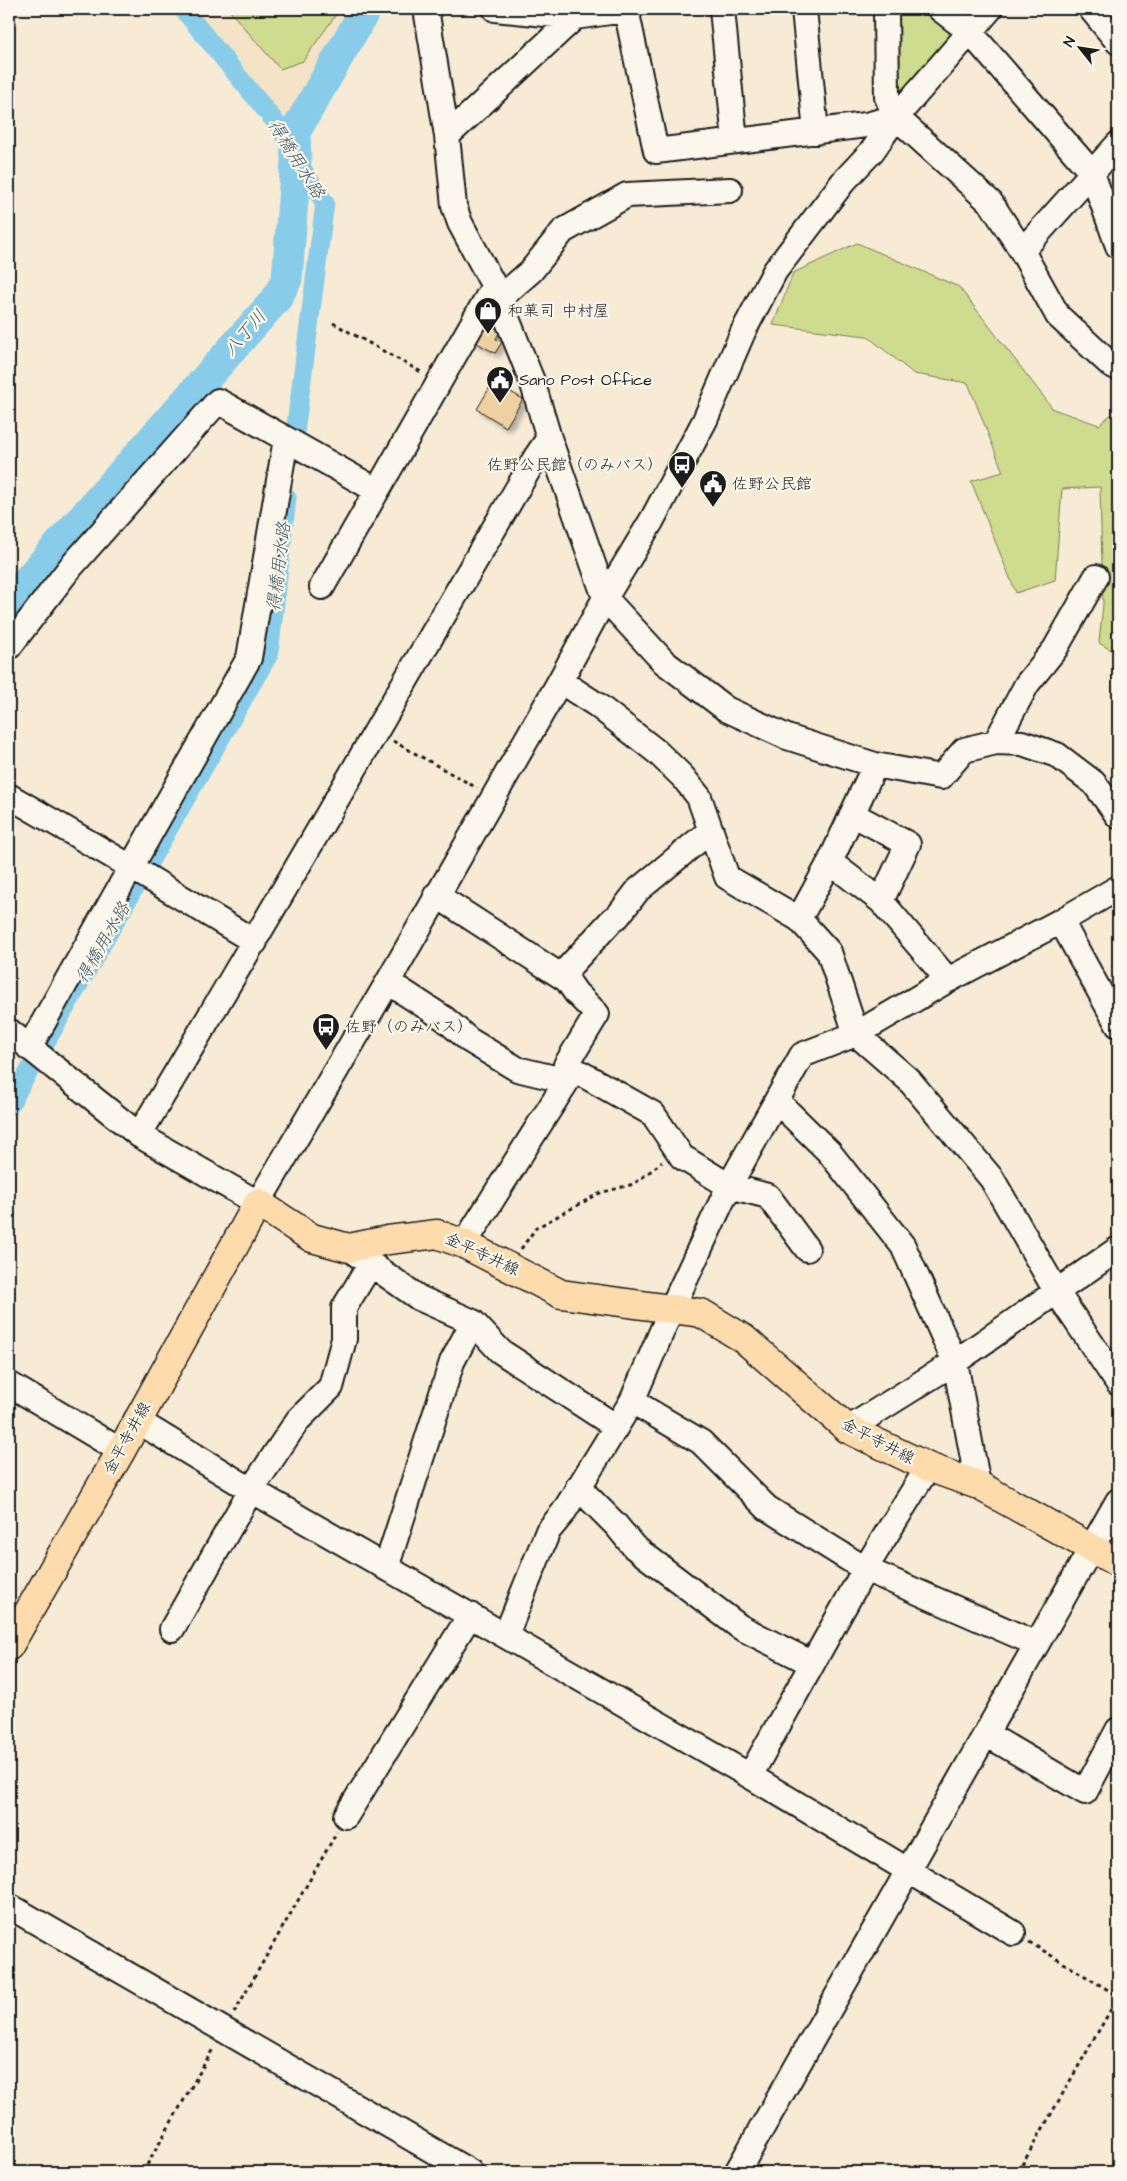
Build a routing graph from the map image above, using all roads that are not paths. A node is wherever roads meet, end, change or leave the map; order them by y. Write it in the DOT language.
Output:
graph roads {
  1 [pos="426,9"];
  2 [pos="494,9"];
  3 [pos="626,9"];
  4 [pos="631,9"];
  5 [pos="722,9"];
  6 [pos="804,9"];
  7 [pos="886,9"];
  8 [pos="940,9"];
  9 [pos="990,9"];
  10 [pos="1091,9"];
  11 [pos="575,17"];
  12 [pos="970,32"];
  13 [pos="1118,42"];
  14 [pos="896,117"];
  15 [pos="816,132"];
  16 [pos="447,136"];
  17 [pos="735,141"];
  18 [pos="1118,144"];
  19 [pos="1092,173"];
  20 [pos="730,190"];
  21 [pos="1118,246"];
  22 [pos="1022,251"];
  23 [pos="496,293"];
  24 [pos="1118,368"];
  25 [pos="549,438"];
  26 [pos="296,444"];
  27 [pos="376,490"];
  28 [pos="1096,577"];
  29 [pos="322,587"];
  30 [pos="605,598"];
  31 [pos="9,647"];
  32 [pos="560,681"];
  33 [pos="996,742"];
  34 [pos="875,766"];
  35 [pos="9,796"];
  36 [pos="854,815"];
  37 [pos="1118,816"];
  38 [pos="711,830"];
  39 [pos="830,862"];
  40 [pos="138,871"];
  41 [pos="1118,888"];
  42 [pos="436,895"];
  43 [pos="881,901"];
  44 [pos="798,919"];
  45 [pos="1061,921"];
  46 [pos="255,942"];
  47 [pos="567,980"];
  48 [pos="948,980"];
  49 [pos="388,982"];
  50 [pos="1118,1025"];
  51 [pos="9,1031"];
  52 [pos="856,1034"];
  53 [pos="36,1052"];
  54 [pos="567,1073"];
  55 [pos="777,1100"];
  56 [pos="139,1135"];
  57 [pos="729,1186"];
  58 [pos="258,1203"];
  59 [pos="464,1244"];
  60 [pos="349,1248"];
  61 [pos="807,1249"];
  62 [pos="1118,1249"];
  63 [pos="370,1265"];
  64 [pos="1056,1292"];
  65 [pos="671,1310"];
  66 [pos="473,1322"];
  67 [pos="955,1362"];
  68 [pos="1118,1383"];
  69 [pos="9,1384"];
  70 [pos="632,1401"];
  71 [pos="136,1420"];
  72 [pos="615,1426"];
  73 [pos="848,1428"];
  74 [pos="121,1450"];
  75 [pos="928,1467"];
  76 [pos="978,1485"];
  77 [pos="578,1487"];
  78 [pos="252,1490"];
  79 [pos="1118,1501"];
  80 [pos="1092,1548"];
  81 [pos="1118,1563"];
  82 [pos="386,1568"];
  83 [pos="864,1569"];
  84 [pos="470,1615"];
  85 [pos="172,1629"];
  86 [pos="506,1635"];
  87 [pos="1037,1644"];
  88 [pos="9,1646"];
  89 [pos="811,1663"];
  90 [pos="1118,1730"];
  91 [pos="986,1734"];
  92 [pos="750,1776"];
  93 [pos="346,1816"];
  94 [pos="909,1870"];
  95 [pos="9,1906"];
  96 [pos="1013,1933"];
  97 [pos="470,2172"];
  98 [pos="737,2172"];
  1 -- 16 [label="street"];
  2 -- 11 [label="street"];
  3 -- 4 [label="street"];
  3 -- 11 [label="street"];
  3 -- 17 [label="street"];
  5 -- 17 [label="street"];
  6 -- 15 [label="street"];
  7 -- 14 [label="street"];
  8 -- 12 [label="street"];
  9 -- 12 [label="street"];
  10 -- 13 [label="street"];
  11 -- 16 [label="street"];
  12 -- 14 [label="street"];
  12 -- 19 [label="street"];
  14 -- 15 [label="street"];
  14 -- 22 [label="street"];
  14 -- 30 [label="street"];
  15 -- 17 [label="street"];
  16 -- 23 [label="street"];
  18 -- 19 [label="street"];
  19 -- 21 [label="street"];
  19 -- 22 [label="street"];
  20 -- 23 [label="street"];
  22 -- 24 [label="street"];
  23 -- 25 [label="street"];
  23 -- 27 [label="street"];
  25 -- 30 [label="street"];
  25 -- 46 [label="street"];
  26 -- 27 [label="street"];
  26 -- 31 [label="street"];
  26 -- 40 [label="street"];
  27 -- 29 [label="street"];
  28 -- 33 [label="street"];
  30 -- 32 [label="street"];
  30 -- 34 [label="street"];
  32 -- 38 [label="street"];
  32 -- 42 [label="street"];
  33 -- 34 [label="street"];
  33 -- 37 [label="street"];
  34 -- 36 [label="street"];
  35 -- 40 [label="street"];
  36 -- 39 [label="street"];
  36 -- 43 [label="street"];
  38 -- 44 [label="street"];
  38 -- 47 [label="street"];
  39 -- 43 [label="street"];
  39 -- 44 [label="street"];
  40 -- 46 [label="street"];
  40 -- 53 [label="street"];
  41 -- 45 [label="street"];
  42 -- 47 [label="street"];
  42 -- 49 [label="street"];
  43 -- 48 [label="street"];
  44 -- 52 [label="street"];
  45 -- 48 [label="street"];
  45 -- 50 [label="street"];
  46 -- 56 [label="street"];
  47 -- 54 [label="street"];
  48 -- 52 [label="street"];
  49 -- 54 [label="street"];
  49 -- 58 [label="street"];
  51 -- 53 [label="street"];
  52 -- 55 [label="street"];
  52 -- 64 [label="street"];
  53 -- 56 [label="street"];
  54 -- 57 [label="street"];
  54 -- 59 [label="street"];
  55 -- 57 [label="street"];
  55 -- 67 [label="street"];
  56 -- 58 [label="street"];
  57 -- 61 [label="street"];
  57 -- 65 [label="street"];
  58 -- 60 [label="main road, 金平寺井線"];
  58 -- 71 [label="main road, 金平寺井線"];
  59 -- 60 [label="main road, 金平寺井線"];
  59 -- 65 [label="main road, 金平寺井線"];
  60 -- 63 [label="street"];
  62 -- 64 [label="street"];
  63 -- 66 [label="street"];
  63 -- 78 [label="street"];
  64 -- 67 [label="street"];
  64 -- 68 [label="street"];
  65 -- 70 [label="street"];
  65 -- 73 [label="main road, 金平寺井線"];
  66 -- 72 [label="street"];
  66 -- 82 [label="street"];
  67 -- 73 [label="street"];
  67 -- 76 [label="street"];
  69 -- 74 [label="street"];
  70 -- 72 [label="street"];
  70 -- 83 [label="street"];
  71 -- 74 [label="main road, 金平寺井線"];
  71 -- 78 [label="street"];
  72 -- 77 [label="street"];
  73 -- 75 [label="main road, 金平寺井線"];
  74 -- 88 [label="main road, 金平寺井線"];
  75 -- 76 [label="main road, 金平寺井線"];
  75 -- 83 [label="street"];
  76 -- 80 [label="main road, 金平寺井線"];
  77 -- 86 [label="street"];
  77 -- 89 [label="street"];
  78 -- 82 [label="street"];
  78 -- 85 [label="street"];
  79 -- 80 [label="street"];
  80 -- 81 [label="main road, 金平寺井線"];
  80 -- 87 [label="street"];
  82 -- 84 [label="street"];
  83 -- 87 [label="street"];
  83 -- 89 [label="street"];
  84 -- 86 [label="street"];
  84 -- 93 [label="street"];
  86 -- 92 [label="street"];
  87 -- 91 [label="street"];
  89 -- 92 [label="street"];
  90 -- 91 [label="street"];
  91 -- 94 [label="street"];
  92 -- 94 [label="street"];
  94 -- 96 [label="street"];
  94 -- 98 [label="street"];
  95 -- 97 [label="street"];
}
